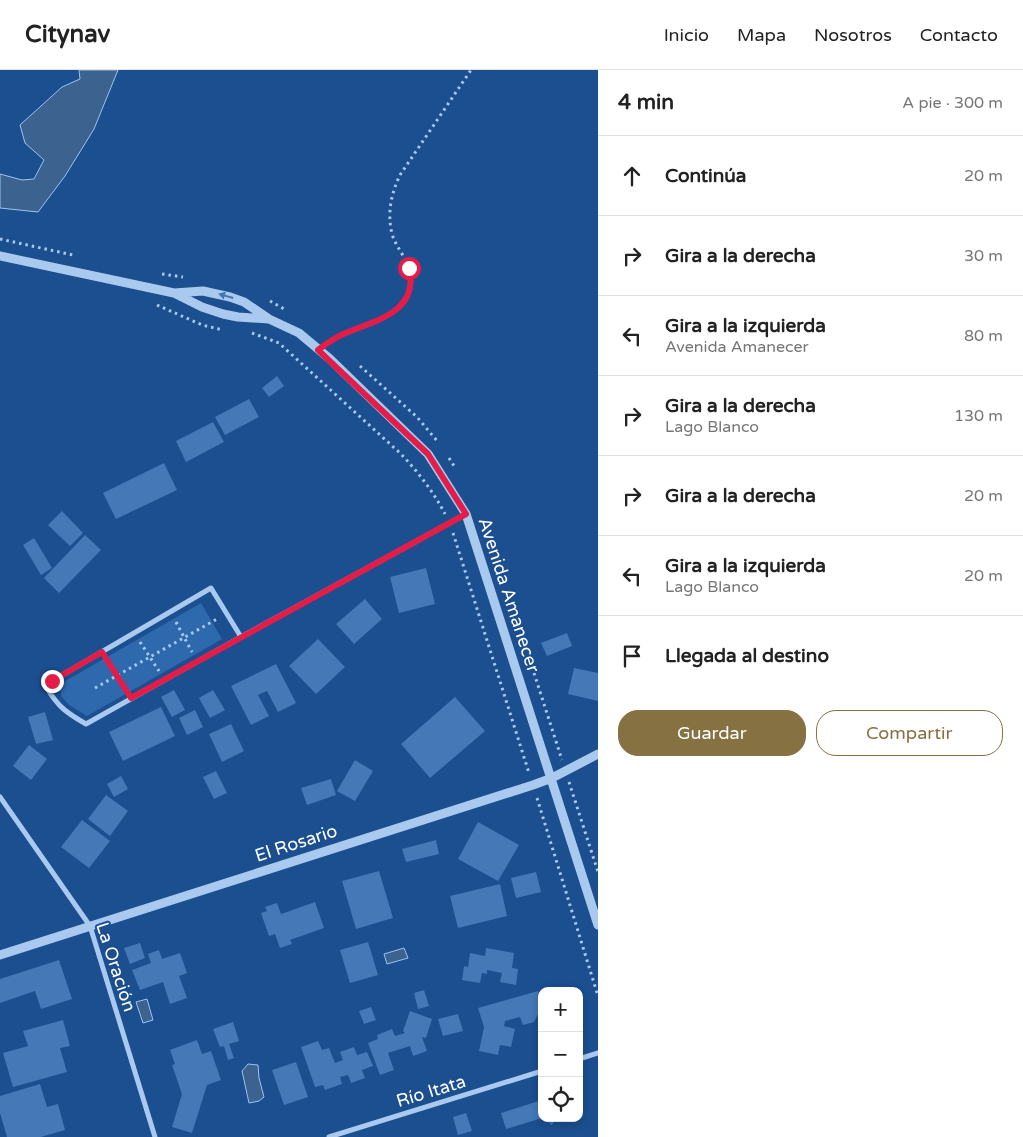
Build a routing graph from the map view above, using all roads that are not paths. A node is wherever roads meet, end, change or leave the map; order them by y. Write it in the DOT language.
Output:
graph roads {
  1 [pos="0,256"];
  2 [pos="174,293"];
  3 [pos="269,319"];
  4 [pos="466,514"];
  5 [pos="241,637"];
  6 [pos="598,754"];
  7 [pos="552,778"];
  8 [pos="0,797"];
  9 [pos="90,926"];
  10 [pos="598,926"];
  11 [pos="0,955"];
  12 [pos="598,1053"];
  13 [pos="583,1058"];
  14 [pos="538,1072"];
  15 [pos="155,1137"];
  16 [pos="329,1137"];
  1 -- 2 [label="street, Avenida Amanecer"];
  2 -- 3 [label="street, Avenida Amanecer"];
  3 -- 2 [label="street, Avenida Amanecer, one-way"];
  3 -- 4 [label="street, Avenida Amanecer"];
  4 -- 5 [label="street"];
  4 -- 7 [label="street, Avenida Amanecer"];
  5 -- 5 [label="street"];
  6 -- 7 [label="street, El Rosario"];
  7 -- 9 [label="street, El Rosario"];
  7 -- 10 [label="street, Avenida Amanecer"];
  8 -- 9 [label="street, La Oración"];
  9 -- 11 [label="street, El Rosario"];
  9 -- 15 [label="street, La Oración"];
  12 -- 13 [label="street"];
  14 -- 16 [label="street, Río Itata"];
}
